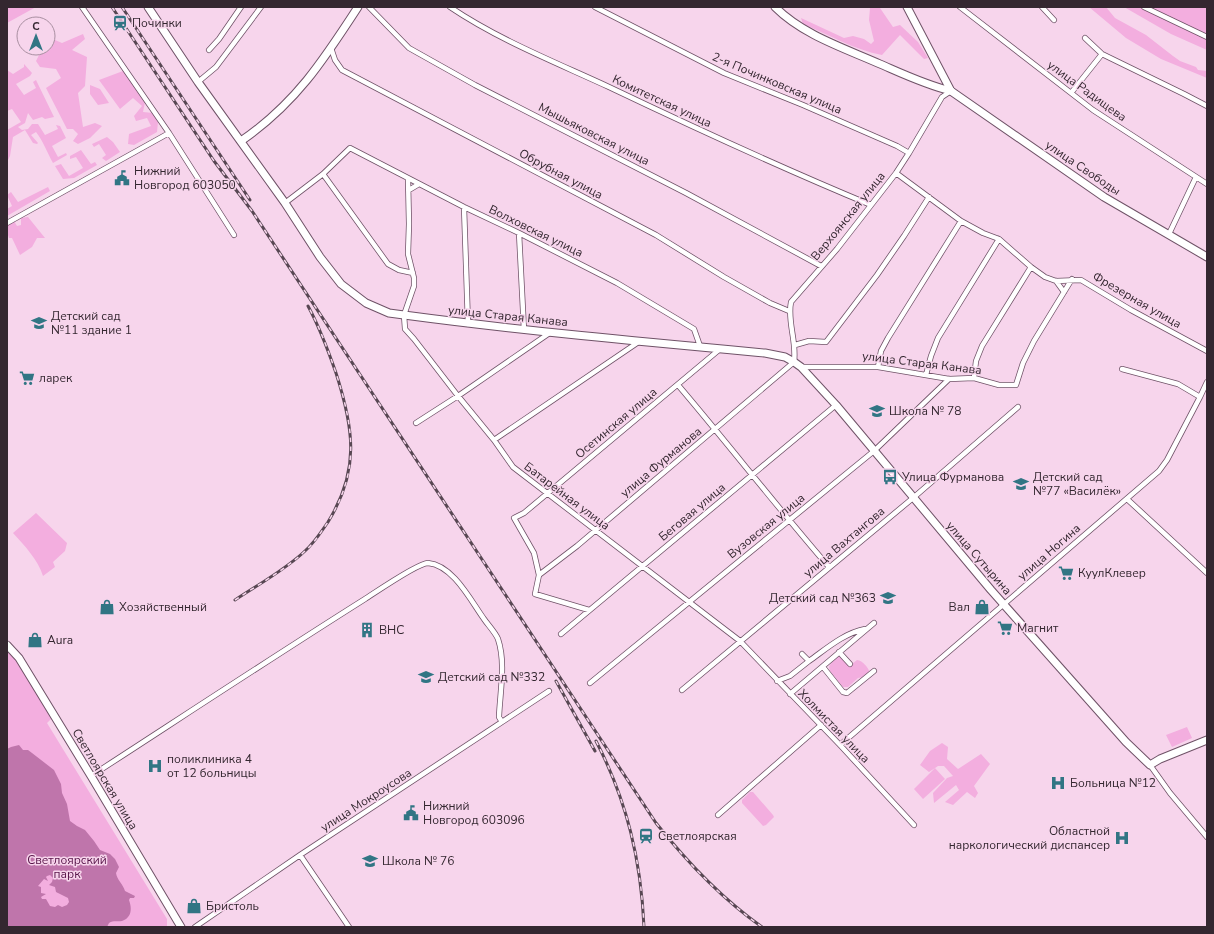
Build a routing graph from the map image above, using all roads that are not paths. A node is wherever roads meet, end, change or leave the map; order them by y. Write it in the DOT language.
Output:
graph roads {
  1 [pos="82,7"];
  2 [pos="148,7"];
  3 [pos="241,7"];
  4 [pos="261,7"];
  5 [pos="358,7"];
  6 [pos="369,7"];
  7 [pos="450,7"];
  8 [pos="595,7"];
  9 [pos="775,7"];
  10 [pos="907,7"];
  11 [pos="960,7"];
  12 [pos="1042,7"];
  13 [pos="1144,7"];
  14 [pos="1054,20"];
  15 [pos="1207,37"];
  16 [pos="1084,38"];
  17 [pos="332,48"];
  18 [pos="209,50"];
  19 [pos="1102,54"];
  20 [pos="198,82"];
  21 [pos="951,91"];
  22 [pos="1071,93"];
  23 [pos="1207,106"];
  24 [pos="169,132"];
  25 [pos="241,141"];
  26 [pos="909,153"];
  27 [pos="896,173"];
  28 [pos="323,174"];
  29 [pos="1196,177"];
  30 [pos="408,179"];
  31 [pos="419,184"];
  32 [pos="1207,184"];
  33 [pos="409,190"];
  34 [pos="929,197"];
  35 [pos="285,203"];
  36 [pos="871,205"];
  37 [pos="464,207"];
  38 [pos="961,221"];
  39 [pos="7,223"];
  40 [pos="518,233"];
  41 [pos="1169,234"];
  42 [pos="234,235"];
  43 [pos="999,239"];
  44 [pos="1207,257"];
  45 [pos="821,266"];
  46 [pos="1031,267"];
  47 [pos="413,273"];
  48 [pos="1072,279"];
  49 [pos="1056,281"];
  50 [pos="1064,292"];
  51 [pos="789,311"];
  52 [pos="404,315"];
  53 [pos="468,324"];
  54 [pos="524,330"];
  55 [pos="551,332"];
  56 [pos="641,340"];
  57 [pos="795,345"];
  58 [pos="700,346"];
  59 [pos="720,349"];
  60 [pos="1207,351"];
  61 [pos="794,362"];
  62 [pos="801,367"];
  63 [pos="878,367"];
  64 [pos="1122,369"];
  65 [pos="926,376"];
  66 [pos="974,378"];
  67 [pos="949,379"];
  68 [pos="1207,382"];
  69 [pos="678,385"];
  70 [pos="458,396"];
  71 [pos="1200,397"];
  72 [pos="836,405"];
  73 [pos="1018,407"];
  74 [pos="416,423"];
  75 [pos="715,429"];
  76 [pos="494,440"];
  77 [pos="874,450"];
  78 [pos="751,475"];
  79 [pos="547,493"];
  80 [pos="913,498"];
  81 [pos="1127,498"];
  82 [pos="788,520"];
  83 [pos="596,530"];
  84 [pos="642,566"];
  85 [pos="829,567"];
  86 [pos="1207,573"];
  87 [pos="539,575"];
  88 [pos="689,602"];
  89 [pos="1004,604"];
  90 [pos="589,610"];
  91 [pos="874,623"];
  92 [pos="867,629"];
  93 [pos="561,634"];
  94 [pos="740,641"];
  95 [pos="7,645"];
  96 [pos="840,652"];
  97 [pos="802,654"];
  98 [pos="809,661"];
  99 [pos="850,664"];
  100 [pos="823,667"];
  101 [pos="874,671"];
  102 [pos="778,681"];
  103 [pos="590,683"];
  104 [pos="682,690"];
  105 [pos="549,691"];
  106 [pos="790,694"];
  107 [pos="502,722"];
  108 [pos="821,725"];
  109 [pos="1207,740"];
  110 [pos="840,746"];
  111 [pos="1150,765"];
  112 [pos="91,776"];
  113 [pos="718,815"];
  114 [pos="914,825"];
  115 [pos="1207,837"];
  116 [pos="300,855"];
  117 [pos="181,927"];
  118 [pos="195,927"];
  119 [pos="349,927"];
  1 -- 24 [label="street"];
  2 -- 20 [label="street, улица Старая Канава"];
  3 -- 18 [label="street"];
  4 -- 20 [label="street"];
  5 -- 17 [label="street"];
  6 -- 45 [label="street, Мышьяковская улица"];
  7 -- 36 [label="street, Комитетская улица"];
  8 -- 26 [label="street, 2-я Починковская улица"];
  9 -- 21 [label="street"];
  10 -- 21 [label="street"];
  11 -- 22 [label="street, улица Радищева"];
  12 -- 14 [label="street"];
  13 -- 15 [label="street"];
  16 -- 19 [label="street"];
  17 -- 25 [label="street"];
  17 -- 51 [label="street, Обрубная улица"];
  19 -- 22 [label="street"];
  19 -- 23 [label="street"];
  20 -- 25 [label="street, улица Старая Канава"];
  21 -- 26 [label="street, Верхоянская улица"];
  21 -- 41 [label="street, улица Свободы"];
  22 -- 29 [label="street, улица Радищева"];
  24 -- 39 [label="street"];
  24 -- 42 [label="street"];
  25 -- 35 [label="street, улица Старая Канава"];
  26 -- 27 [label="street, Верхоянская улица"];
  27 -- 34 [label="street"];
  27 -- 36 [label="street, Верхоянская улица"];
  28 -- 30 [label="street, Волховская улица"];
  28 -- 35 [label="street"];
  28 -- 47 [label="street"];
  29 -- 32 [label="street, улица Радищева"];
  29 -- 41 [label="street"];
  30 -- 31 [label="street, Волховская улица"];
  30 -- 33 [label="street"];
  31 -- 33 [label="street"];
  31 -- 37 [label="street, Волховская улица"];
  33 -- 47 [label="street"];
  34 -- 38 [label="street"];
  34 -- 57 [label="street"];
  35 -- 52 [label="street, улица Старая Канава"];
  36 -- 45 [label="street, Верхоянская улица"];
  37 -- 40 [label="street, Волховская улица"];
  37 -- 53 [label="street"];
  38 -- 43 [label="street"];
  38 -- 63 [label="street"];
  40 -- 54 [label="street"];
  40 -- 58 [label="street, Волховская улица"];
  41 -- 44 [label="street, улица Свободы"];
  43 -- 46 [label="street"];
  43 -- 65 [label="street"];
  45 -- 51 [label="street, Верхоянская улица"];
  46 -- 49 [label="street"];
  46 -- 66 [label="street"];
  47 -- 52 [label="street"];
  48 -- 49 [label="street, Фрезерная улица"];
  48 -- 50 [label="street"];
  48 -- 60 [label="street, Фрезерная улица"];
  49 -- 50 [label="street"];
  50 -- 66 [label="street, улица Старая Канава"];
  51 -- 57 [label="street"];
  52 -- 53 [label="street, улица Старая Канава"];
  52 -- 70 [label="street, Батарейная улица"];
  53 -- 54 [label="street, улица Старая Канава"];
  54 -- 55 [label="street, улица Старая Канава"];
  55 -- 56 [label="street, улица Старая Канава"];
  55 -- 70 [label="street"];
  56 -- 58 [label="street, улица Старая Канава"];
  56 -- 76 [label="street"];
  57 -- 61 [label="street"];
  58 -- 59 [label="street, улица Старая Канава"];
  59 -- 61 [label="street, улица Старая Канава"];
  59 -- 69 [label="street, Осетинская улица"];
  61 -- 62 [label="street, улица Сутырина"];
  61 -- 75 [label="street, улица Фурманова"];
  62 -- 63 [label="street, улица Старая Канава"];
  62 -- 72 [label="street, улица Сутырина"];
  63 -- 65 [label="street, улица Старая Канава"];
  64 -- 71 [label="street"];
  65 -- 67 [label="street, улица Старая Канава"];
  66 -- 67 [label="street, улица Старая Канава"];
  67 -- 77 [label="street, Вузовская улица"];
  68 -- 71 [label="street, улица Ногина"];
  69 -- 75 [label="street"];
  69 -- 79 [label="street, Осетинская улица"];
  70 -- 74 [label="street"];
  70 -- 76 [label="street, Батарейная улица"];
  71 -- 81 [label="street, улица Ногина"];
  72 -- 77 [label="street, улица Сутырина"];
  72 -- 78 [label="street, Беговая улица"];
  73 -- 80 [label="street, улица Вахтангова"];
  75 -- 78 [label="street"];
  75 -- 83 [label="street, улица Фурманова"];
  76 -- 79 [label="street, Батарейная улица"];
  77 -- 80 [label="street, улица Сутырина"];
  77 -- 82 [label="street, Вузовская улица"];
  78 -- 82 [label="street"];
  78 -- 84 [label="street, Беговая улица"];
  79 -- 83 [label="street, Батарейная улица"];
  79 -- 87 [label="street, Осетинская улица"];
  80 -- 85 [label="street, улица Вахтангова"];
  80 -- 89 [label="street, улица Сутырина"];
  81 -- 86 [label="street"];
  81 -- 89 [label="street, улица Ногина"];
  82 -- 85 [label="street"];
  82 -- 88 [label="street, Вузовская улица"];
  83 -- 84 [label="street, Батарейная улица"];
  83 -- 87 [label="street, улица Фурманова"];
  84 -- 88 [label="street, Батарейная улица"];
  84 -- 90 [label="street, Беговая улица"];
  85 -- 94 [label="street, улица Вахтангова"];
  87 -- 90 [label="street"];
  88 -- 94 [label="street, Батарейная улица"];
  88 -- 103 [label="street, Вузовская улица"];
  89 -- 110 [label="street, улица Ногина"];
  89 -- 111 [label="street, улица Сутырина"];
  90 -- 93 [label="street, Беговая улица"];
  91 -- 92 [label="street"];
  92 -- 96 [label="street"];
  92 -- 98 [label="street"];
  94 -- 102 [label="street, Холмистая улица"];
  94 -- 104 [label="street, улица Вахтангова"];
  95 -- 112 [label="street, Светлоярская улица"];
  96 -- 99 [label="street"];
  96 -- 100 [label="street"];
  97 -- 98 [label="street"];
  98 -- 102 [label="street"];
  100 -- 101 [label="street"];
  100 -- 106 [label="street"];
  102 -- 106 [label="street, Холмистая улица"];
  105 -- 107 [label="street, улица Мокроусова"];
  106 -- 108 [label="street, Холмистая улица"];
  107 -- 112 [label="street"];
  107 -- 116 [label="street, улица Мокроусова"];
  108 -- 110 [label="street, Холмистая улица"];
  108 -- 113 [label="street"];
  109 -- 111 [label="street"];
  110 -- 114 [label="street, Холмистая улица"];
  111 -- 115 [label="street"];
  112 -- 117 [label="street, Светлоярская улица"];
  116 -- 118 [label="street, улица Мокроусова"];
  116 -- 119 [label="street"];
}
